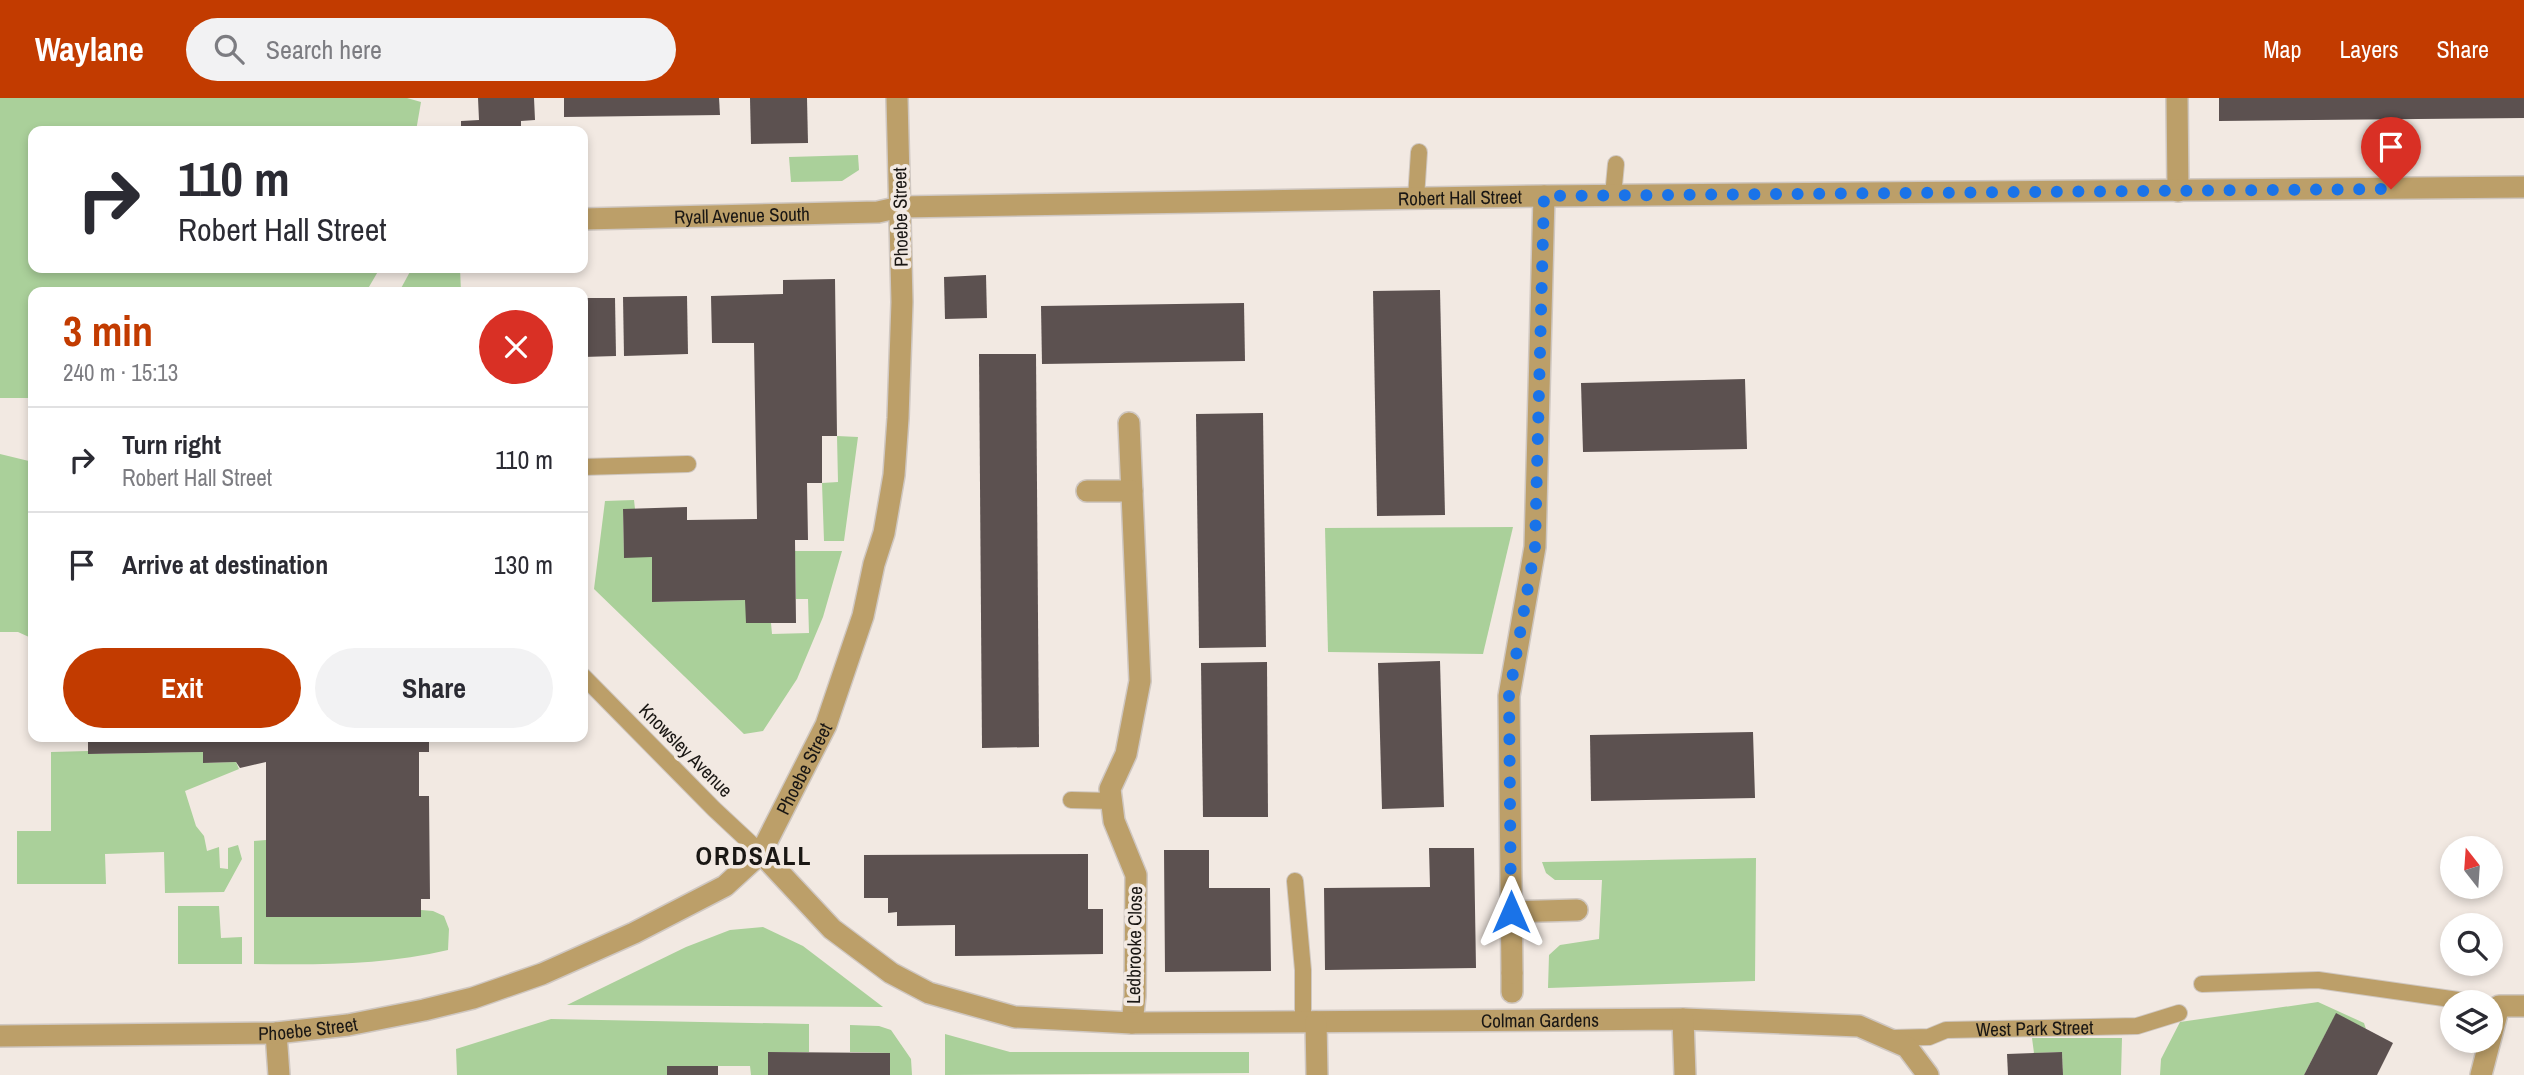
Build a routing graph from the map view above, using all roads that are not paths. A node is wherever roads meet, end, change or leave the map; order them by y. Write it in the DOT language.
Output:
graph roads {
  1 [pos="897,98"];
  2 [pos="2177,98"];
  3 [pos="1419,152"];
  4 [pos="1616,164"];
  5 [pos="2524,187"];
  6 [pos="2178,191"];
  7 [pos="1544,196"];
  8 [pos="1613,196"];
  9 [pos="1416,198"];
  10 [pos="900,207"];
  11 [pos="588,219"];
  12 [pos="1129,423"];
  13 [pos="688,464"];
  14 [pos="588,467"];
  15 [pos="1087,491"];
  16 [pos="1132,491"];
  17 [pos="588,681"];
  18 [pos="1072,800"];
  19 [pos="1112,801"];
  20 [pos="761,853"];
  21 [pos="1295,881"];
  22 [pos="1577,910"];
  23 [pos="1511,912"];
  24 [pos="1512,983"];
  25 [pos="2202,984"];
  26 [pos="2440,998"];
  27 [pos="2503,1005"];
  28 [pos="2524,1006"];
  29 [pos="2179,1013"];
  30 [pos="1683,1019"];
  31 [pos="1310,1021"];
  32 [pos="1132,1023"];
  33 [pos="276,1033"];
  34 [pos="0,1035"];
  35 [pos="1890,1038"];
  36 [pos="2484,1053"];
  37 [pos="279,1075"];
  38 [pos="1317,1075"];
  39 [pos="1685,1075"];
  40 [pos="1928,1075"];
  41 [pos="2481,1075"];
  1 -- 10 [label="street, Phoebe Street"];
  2 -- 6 [label="street"];
  3 -- 9 [label="lane"];
  4 -- 8 [label="lane"];
  5 -- 6 [label="street, Robert Hall Street"];
  6 -- 8 [label="street, Robert Hall Street"];
  7 -- 8 [label="street, Robert Hall Street"];
  7 -- 9 [label="street, Robert Hall Street"];
  7 -- 23 [label="street"];
  9 -- 10 [label="street, Robert Hall Street"];
  10 -- 11 [label="street, Ryall Avenue South"];
  10 -- 20 [label="street, Phoebe Street"];
  12 -- 16 [label="street, Ledbrooke Close"];
  13 -- 14 [label="lane"];
  15 -- 16 [label="street"];
  16 -- 19 [label="street, Ledbrooke Close"];
  17 -- 20 [label="lane, Knowsley Avenue"];
  18 -- 19 [label="lane"];
  19 -- 32 [label="street, Ledbrooke Close"];
  20 -- 32 [label="street, Ledbrooke Close"];
  20 -- 33 [label="street, Phoebe Street"];
  21 -- 31 [label="lane"];
  22 -- 23 [label="street"];
  23 -- 24 [label="street"];
  25 -- 26 [label="lane"];
  27 -- 28 [label="street"];
  29 -- 35 [label="lane, West Park Street"];
  30 -- 31 [label="street, Colman Gardens"];
  30 -- 35 [label="street, Colman Gardens"];
  30 -- 39 [label="street"];
  31 -- 32 [label="street, Colman Gardens"];
  31 -- 38 [label="street"];
  33 -- 34 [label="street, Phoebe Street"];
  33 -- 37 [label="street"];
  35 -- 40 [label="street, Colman Gardens"];
  36 -- 41 [label="street"];
}
